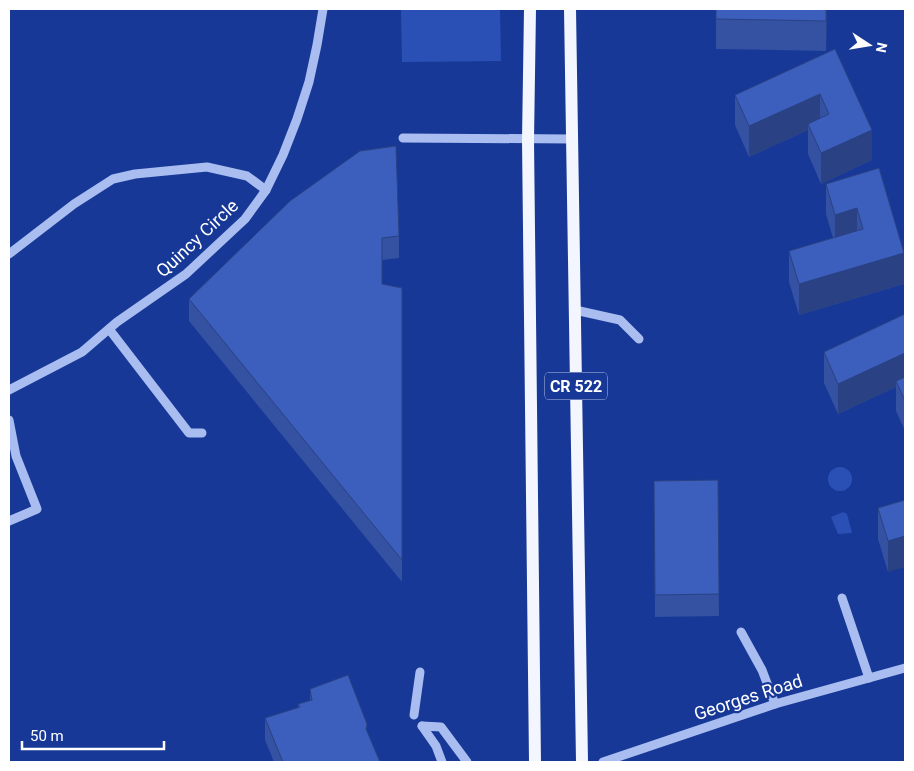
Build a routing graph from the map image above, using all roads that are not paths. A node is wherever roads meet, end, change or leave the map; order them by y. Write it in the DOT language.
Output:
graph roads {
  1 [pos="323,9"];
  2 [pos="530,9"];
  3 [pos="570,9"];
  4 [pos="403,138"];
  5 [pos="572,139"];
  6 [pos="528,140"];
  7 [pos="266,190"];
  8 [pos="9,254"];
  9 [pos="575,310"];
  10 [pos="109,329"];
  11 [pos="639,339"];
  12 [pos="9,390"];
  13 [pos="9,420"];
  14 [pos="202,433"];
  15 [pos="12,458"];
  16 [pos="9,520"];
  17 [pos="842,598"];
  18 [pos="741,632"];
  19 [pos="905,668"];
  20 [pos="420,672"];
  21 [pos="869,678"];
  22 [pos="775,704"];
  23 [pos="414,715"];
  24 [pos="442,762"];
  25 [pos="467,762"];
  26 [pos="535,762"];
  27 [pos="582,762"];
  28 [pos="603,762"];
  1 -- 7 [label="street, Quincy Circle"];
  2 -- 6 [label="main road, CR 522"];
  3 -- 5 [label="main road, CR 522"];
  4 -- 6 [label="street"];
  5 -- 6 [label="street"];
  5 -- 9 [label="main road, CR 522"];
  6 -- 26 [label="main road, CR 522"];
  7 -- 8 [label="street"];
  7 -- 10 [label="street, Quincy Circle"];
  9 -- 11 [label="street"];
  9 -- 27 [label="main road, CR 522"];
  10 -- 12 [label="street, Quincy Circle"];
  10 -- 14 [label="street"];
  13 -- 15 [label="street"];
  15 -- 16 [label="street"];
  17 -- 21 [label="street"];
  18 -- 22 [label="street"];
  19 -- 21 [label="street, Georges Road"];
  20 -- 23 [label="street"];
  21 -- 22 [label="street, Georges Road"];
  22 -- 28 [label="street, Georges Road"];
  24 -- 25 [label="street"];
}
